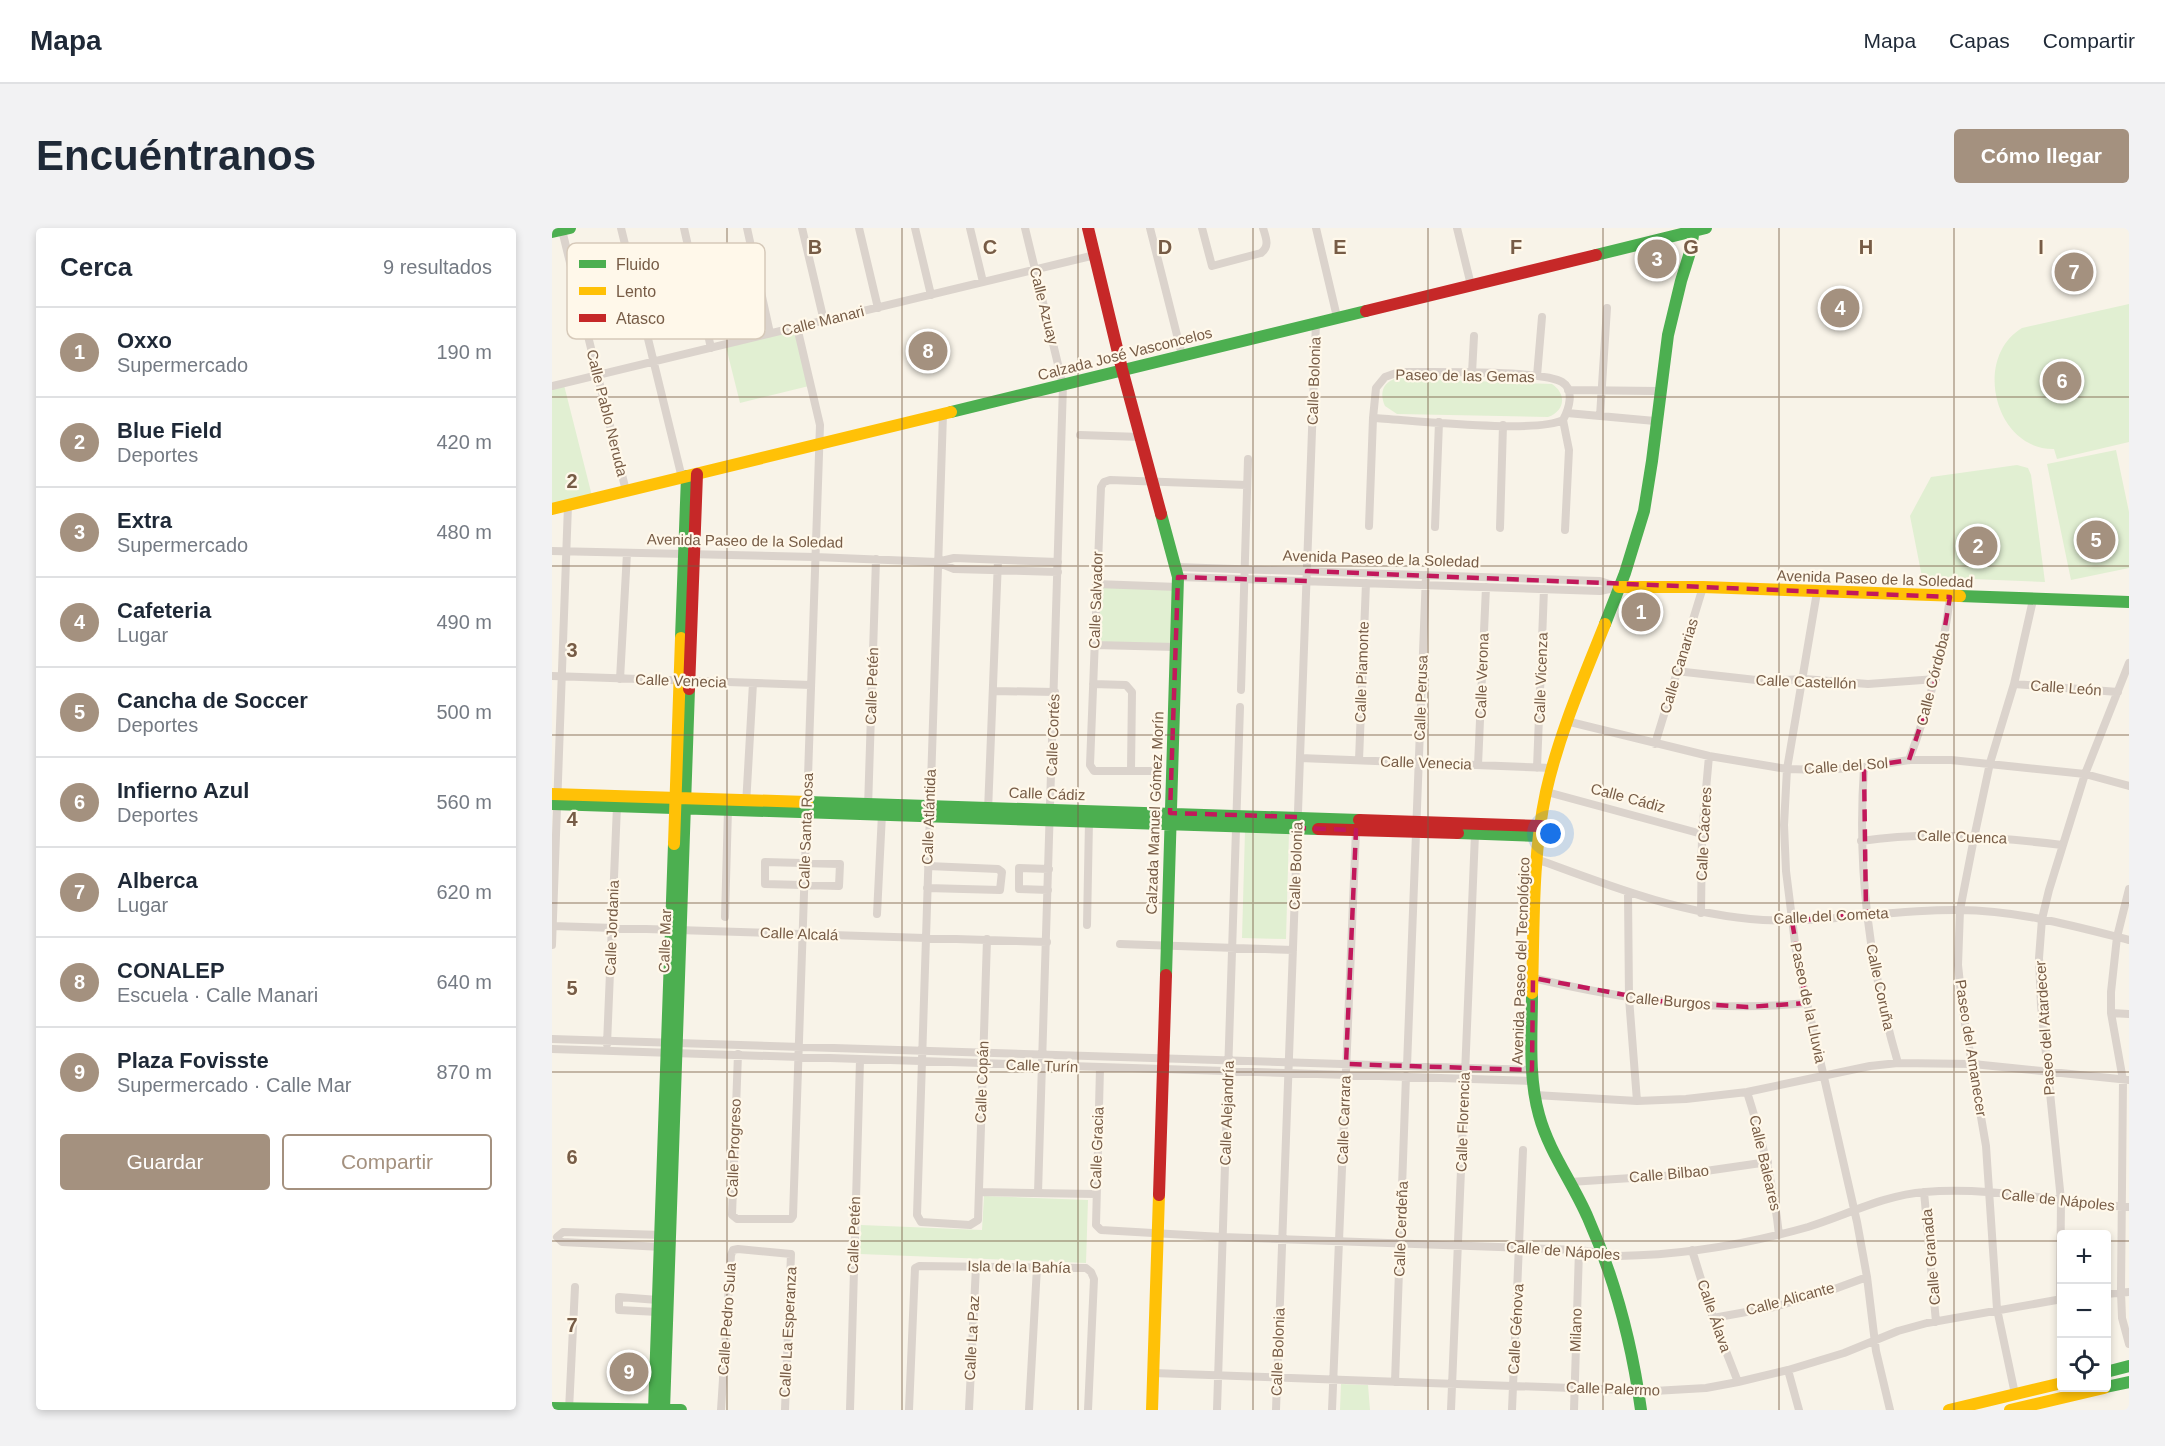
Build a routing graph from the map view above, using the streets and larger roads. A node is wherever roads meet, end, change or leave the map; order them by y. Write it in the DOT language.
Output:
graph roads {
  1 [pos="621,228"];
  2 [pos="684,228"];
  3 [pos="747,228"];
  4 [pos="802,228"];
  5 [pos="859,228"];
  6 [pos="915,228"];
  7 [pos="970,228"];
  8 [pos="1025,228"];
  9 [pos="1088,228"];
  10 [pos="1150,228"];
  11 [pos="1202,228"];
  12 [pos="1263,228"];
  13 [pos="1316,228"];
  14 [pos="1457,228"];
  15 [pos="1698,229"];
  16 [pos="561,230"];
  17 [pos="625,243"];
  18 [pos="687,243"];
  19 [pos="750,243"];
  20 [pos="567,254"];
  21 [pos="1095,255"];
  22 [pos="1035,270"];
  23 [pos="983,282"];
  24 [pos="1471,285"];
  25 [pos="931,295"];
  26 [pos="878,308"];
  27 [pos="1607,308"];
  28 [pos="765,310"];
  29 [pos="1337,317"];
  30 [pos="1542,317"];
  31 [pos="824,321"];
  32 [pos="1316,322"];
  33 [pos="797,327"];
  34 [pos="770,333"];
  35 [pos="765,334"];
  36 [pos="1474,336"];
  37 [pos="589,339"];
  38 [pos="648,339"];
  39 [pos="709,339"];
  40 [pos="746,339"];
  41 [pos="711,348"];
  42 [pos="1182,355"];
  43 [pos="654,362"];
  44 [pos="1122,369"];
  45 [pos="1472,373"];
  46 [pos="598,375"];
  47 [pos="1537,376"];
  48 [pos="1063,385"];
  49 [pos="552,386"];
  50 [pos="1568,390"];
  51 [pos="1602,390"];
  52 [pos="1659,391"];
  53 [pos="943,414"];
  54 [pos="1565,416"];
  55 [pos="1600,416"];
  56 [pos="1373,418"];
  57 [pos="1655,421"];
  58 [pos="1439,422"];
  59 [pos="1503,425"];
  60 [pos="1080,435"];
  61 [pos="1141,437"];
  62 [pos="819,444"];
  63 [pos="1248,459"];
  64 [pos="688,476"];
  65 [pos="1154,483"];
  66 [pos="1247,485"];
  67 [pos="626,491"];
  68 [pos="568,505"];
  69 [pos="552,509"];
  70 [pos="1369,526"];
  71 [pos="1435,527"];
  72 [pos="1500,528"];
  73 [pos="1564,530"];
  74 [pos="552,551"];
  75 [pos="566,551"];
  76 [pos="627,553"];
  77 [pos="689,553"];
  78 [pos="815,557"];
  79 [pos="876,559"];
  80 [pos="998,560"];
  81 [pos="938,562"];
  82 [pos="1058,562"];
  83 [pos="1245,569"];
  84 [pos="998,571"];
  85 [pos="1307,571"];
  86 [pos="1058,573"];
  87 [pos="1426,575"];
  88 [pos="1178,577"];
  89 [pos="1244,579"];
  90 [pos="1307,581"];
  91 [pos="1366,583"];
  92 [pos="1096,584"];
  93 [pos="1425,585"];
  94 [pos="1486,587"];
  95 [pos="1619,587"];
  96 [pos="1703,587"];
  97 [pos="1544,589"];
  98 [pos="1817,592"];
  99 [pos="1950,597"];
  100 [pos="2033,600"];
  101 [pos="2129,602"];
  102 [pos="1094,645"];
  103 [pos="1176,647"];
  104 [pos="2129,663"];
  105 [pos="1676,672"];
  106 [pos="557,676"];
  107 [pos="620,679"];
  108 [pos="1804,679"];
  109 [pos="1936,679"];
  110 [pos="685,681"];
  111 [pos="753,683"];
  112 [pos="1094,684"];
  113 [pos="2014,684"];
  114 [pos="811,685"];
  115 [pos="993,690"];
  116 [pos="1241,690"];
  117 [pos="1055,692"];
  118 [pos="2118,692"];
  119 [pos="1240,707"];
  120 [pos="1566,722"];
  121 [pos="1655,744"];
  122 [pos="1709,756"];
  123 [pos="1300,758"];
  124 [pos="1359,760"];
  125 [pos="1910,760"];
  126 [pos="1418,763"];
  127 [pos="1990,764"];
  128 [pos="1478,765"];
  129 [pos="1864,767"];
  130 [pos="1537,768"];
  131 [pos="1552,768"];
  132 [pos="1787,769"];
  133 [pos="1131,770"];
  134 [pos="1156,771"];
  135 [pos="2085,774"];
  136 [pos="2129,786"];
  137 [pos="1547,792"];
  138 [pos="555,799"];
  139 [pos="680,803"];
  140 [pos="746,805"];
  141 [pos="617,806"];
  142 [pos="807,806"];
  143 [pos="868,808"];
  144 [pos="728,809"];
  145 [pos="929,810"];
  146 [pos="988,812"];
  147 [pos="882,814"];
  148 [pos="1051,814"];
  149 [pos="1170,818"];
  150 [pos="1237,820"];
  151 [pos="1089,821"];
  152 [pos="1298,823"];
  153 [pos="1416,827"];
  154 [pos="1356,830"];
  155 [pos="1541,831"];
  156 [pos="1475,834"];
  157 [pos="1702,834"];
  158 [pos="1974,838"];
  159 [pos="1861,841"];
  160 [pos="2062,845"];
  161 [pos="1539,860"];
  162 [pos="805,863"];
  163 [pos="927,866"];
  164 [pos="1049,869"];
  165 [pos="804,885"];
  166 [pos="927,888"];
  167 [pos="2129,889"];
  168 [pos="1048,890"];
  169 [pos="1628,893"];
  170 [pos="1960,910"];
  171 [pos="1701,913"];
  172 [pos="878,914"];
  173 [pos="1866,914"];
  174 [pos="725,917"];
  175 [pos="2042,919"];
  176 [pos="1792,921"];
  177 [pos="1087,925"];
  178 [pos="552,926"];
  179 [pos="612,927"];
  180 [pos="676,930"];
  181 [pos="803,934"];
  182 [pos="2117,937"];
  183 [pos="925,938"];
  184 [pos="987,939"];
  185 [pos="2129,940"];
  186 [pos="1047,942"];
  187 [pos="1120,944"];
  188 [pos="552,945"];
  189 [pos="1165,946"];
  190 [pos="1233,948"];
  191 [pos="1293,950"];
  192 [pos="1533,978"];
  193 [pos="1629,998"];
  194 [pos="1806,1002"];
  195 [pos="2111,1013"];
  196 [pos="2129,1014"];
  197 [pos="552,1039"];
  198 [pos="607,1041"];
  199 [pos="672,1047"];
  200 [pos="552,1049"];
  201 [pos="607,1051"];
  202 [pos="921,1051"];
  203 [pos="799,1052"];
  204 [pos="982,1053"];
  205 [pos="738,1054"];
  206 [pos="1044,1055"];
  207 [pos="860,1060"];
  208 [pos="1229,1060"];
  209 [pos="921,1062"];
  210 [pos="1898,1063"];
  211 [pos="982,1064"];
  212 [pos="1162,1064"];
  213 [pos="1973,1064"];
  214 [pos="1044,1066"];
  215 [pos="1289,1067"];
  216 [pos="1101,1068"];
  217 [pos="1465,1068"];
  218 [pos="1346,1069"];
  219 [pos="1229,1071"];
  220 [pos="1407,1071"];
  221 [pos="2048,1072"];
  222 [pos="1532,1075"];
  223 [pos="1824,1076"];
  224 [pos="1465,1078"];
  225 [pos="2126,1080"];
  226 [pos="1747,1092"];
  227 [pos="1535,1095"];
  228 [pos="1636,1101"];
  229 [pos="1523,1150"];
  230 [pos="1768,1162"];
  231 [pos="1570,1182"];
  232 [pos="1924,1191"];
  233 [pos="979,1192"];
  234 [pos="1038,1193"];
  235 [pos="1096,1194"];
  236 [pos="1990,1194"];
  237 [pos="2061,1200"];
  238 [pos="2126,1207"];
  239 [pos="1854,1211"];
  240 [pos="792,1218"];
  241 [pos="975,1224"];
  242 [pos="1097,1229"];
  243 [pos="1157,1234"];
  244 [pos="1779,1235"];
  245 [pos="1222,1237"];
  246 [pos="1283,1239"];
  247 [pos="665,1241"];
  248 [pos="1340,1241"];
  249 [pos="1400,1244"];
  250 [pos="1458,1246"];
  251 [pos="1520,1248"];
  252 [pos="1579,1250"];
  253 [pos="1692,1250"];
  254 [pos="791,1254"];
  255 [pos="1602,1254"];
  256 [pos="976,1266"];
  257 [pos="1037,1267"];
  258 [pos="1867,1276"];
  259 [pos="2061,1284"];
  260 [pos="575,1287"];
  261 [pos="2125,1292"];
  262 [pos="2057,1300"];
  263 [pos="1997,1310"];
  264 [pos="1713,1318"];
  265 [pos="1936,1322"];
  266 [pos="1875,1341"];
  267 [pos="2129,1344"];
  268 [pos="2129,1366"];
  269 [pos="1788,1370"];
  270 [pos="2111,1371"];
  271 [pos="1153,1373"];
  272 [pos="1219,1375"];
  273 [pos="1278,1377"];
  274 [pos="1334,1379"];
  275 [pos="1395,1382"];
  276 [pos="1738,1382"];
  277 [pos="2129,1382"];
  278 [pos="1452,1383"];
  279 [pos="2057,1384"];
  280 [pos="1513,1386"];
  281 [pos="2111,1386"];
  282 [pos="1574,1388"];
  283 [pos="1639,1390"];
  284 [pos="2084,1392"];
  285 [pos="2015,1394"];
  286 [pos="552,1408"];
  287 [pos="569,1409"];
  288 [pos="654,1410"];
  289 [pos="664,1410"];
  290 [pos="681,1410"];
  291 [pos="721,1410"];
  292 [pos="785,1410"];
  293 [pos="850,1410"];
  294 [pos="909,1410"];
  295 [pos="969,1410"];
  296 [pos="1029,1410"];
  297 [pos="1088,1410"];
  298 [pos="1152,1410"];
  299 [pos="1218,1410"];
  300 [pos="1276,1410"];
  301 [pos="1332,1410"];
  302 [pos="1451,1410"];
  303 [pos="1512,1410"];
  304 [pos="1574,1410"];
  305 [pos="1641,1410"];
  306 [pos="1799,1410"];
  307 [pos="1890,1410"];
  308 [pos="1948,1410"];
  309 [pos="2010,1410"];
  1 -- 17 [label="street"];
  2 -- 18 [label="street"];
  3 -- 19 [label="street"];
  4 -- 31 [label="street"];
  5 -- 26 [label="street"];
  6 -- 25 [label="street"];
  7 -- 23 [label="street"];
  8 -- 22 [label="street, Calle Azuay"];
  9 -- 21 [label="street, Calzada Manuel Gómez Morín"];
  10 -- 42 [label="street"];
  11 -- 12 [label="street"];
  13 -- 29 [label="street"];
  14 -- 24 [label="street"];
  15 -- 24 [label="street, Calzada José Vasconcelos"];
  15 -- 52 [label="street, Avenida Paseo del Tecnológico"];
  16 -- 20 [label="street, Calle Pablo Neruda"];
  21 -- 22 [label="street, Calle Manari"];
  21 -- 44 [label="street, Calzada Manuel Gómez Morín"];
  22 -- 23 [label="street, Calle Manari"];
  22 -- 48 [label="street, Calle Azuay"];
  23 -- 25 [label="street, Calle Manari"];
  24 -- 29 [label="street, Calzada José Vasconcelos"];
  25 -- 26 [label="street, Calle Manari"];
  26 -- 31 [label="street, Calle Manari"];
  27 -- 51 [label="street"];
  28 -- 34 [label="street"];
  29 -- 32 [label="street, Calzada José Vasconcelos"];
  30 -- 47 [label="street"];
  31 -- 33 [label="street, Calle Manari"];
  32 -- 42 [label="street, Calzada José Vasconcelos"];
  32 -- 85 [label="street, Calle Bolonia"];
  33 -- 34 [label="street, Calle Manari"];
  33 -- 62 [label="street, Calle Santa Rosa"];
  34 -- 35 [label="street, Calle Manari"];
  36 -- 45 [label="street"];
  37 -- 46 [label="street, Calle Pablo Neruda"];
  38 -- 43 [label="street"];
  39 -- 41 [label="street"];
  40 -- 41 [label="street, Calle Manari"];
  41 -- 43 [label="street, Calle Manari"];
  42 -- 44 [label="street, Calzada José Vasconcelos"];
  43 -- 46 [label="street, Calle Manari"];
  43 -- 64 [label="street"];
  44 -- 48 [label="street, Calzada José Vasconcelos"];
  44 -- 61 [label="street, Calzada Manuel Gómez Morín"];
  45 -- 47 [label="street, Paseo de las Gemas"];
  45 -- 56 [label="street, Paseo de las Gemas"];
  46 -- 49 [label="street, Calle Manari"];
  46 -- 67 [label="street, Calle Pablo Neruda"];
  47 -- 50 [label="street, Paseo de las Gemas"];
  48 -- 53 [label="street, Calzada José Vasconcelos"];
  48 -- 82 [label="street, Calle Cortés"];
  50 -- 51 [label="street, Paseo de las Gemas"];
  50 -- 54 [label="street"];
  51 -- 52 [label="street, Paseo de las Gemas"];
  51 -- 55 [label="street"];
  52 -- 57 [label="street, Avenida Paseo del Tecnológico"];
  53 -- 62 [label="street, Calzada José Vasconcelos"];
  53 -- 81 [label="street, Calle Atlántida"];
  54 -- 55 [label="street"];
  54 -- 59 [label="street"];
  54 -- 73 [label="street"];
  55 -- 57 [label="street"];
  56 -- 58 [label="street"];
  56 -- 70 [label="street, Paseo de las Gemas"];
  57 -- 95 [label="street, Avenida Paseo del Tecnológico"];
  58 -- 59 [label="street"];
  58 -- 71 [label="street"];
  59 -- 72 [label="street"];
  60 -- 61 [label="street"];
  61 -- 65 [label="street, Calzada Manuel Gómez Morín"];
  62 -- 64 [label="street, Calzada José Vasconcelos"];
  62 -- 78 [label="street, Calle Santa Rosa"];
  63 -- 66 [label="street"];
  64 -- 67 [label="street, Calzada José Vasconcelos"];
  64 -- 77 [label="street, Calle Mar"];
  65 -- 66 [label="street, Calle Salvador"];
  65 -- 88 [label="street, Calzada Manuel Gómez Morín"];
  65 -- 92 [label="street, Calle Salvador"];
  66 -- 83 [label="street"];
  67 -- 68 [label="street, Calzada José Vasconcelos"];
  68 -- 69 [label="street, Calzada José Vasconcelos"];
  68 -- 75 [label="street"];
  74 -- 75 [label="street, Avenida Paseo de la Soledad"];
  75 -- 76 [label="street, Avenida Paseo de la Soledad"];
  75 -- 106 [label="street"];
  76 -- 77 [label="street, Avenida Paseo de la Soledad"];
  76 -- 107 [label="street"];
  77 -- 78 [label="street, Avenida Paseo de la Soledad"];
  77 -- 110 [label="street, Calle Mar"];
  78 -- 79 [label="street, Avenida Paseo de la Soledad"];
  78 -- 114 [label="street, Calle Santa Rosa"];
  79 -- 81 [label="street, Avenida Paseo de la Soledad"];
  79 -- 143 [label="street, Calle Petén"];
  80 -- 81 [label="street, Avenida Paseo de la Soledad"];
  80 -- 82 [label="street, Avenida Paseo de la Soledad"];
  80 -- 84 [label="street"];
  81 -- 84 [label="street, Avenida Paseo de la Soledad"];
  81 -- 145 [label="street, Calle Atlántida"];
  82 -- 86 [label="street, Calle Cortés"];
  83 -- 85 [label="street, Avenida Paseo de la Soledad"];
  83 -- 88 [label="street, Avenida Paseo de la Soledad"];
  83 -- 89 [label="street"];
  84 -- 86 [label="street, Avenida Paseo de la Soledad"];
  84 -- 115 [label="street"];
  85 -- 87 [label="street, Avenida Paseo de la Soledad"];
  85 -- 90 [label="street, Calle Bolonia"];
  86 -- 117 [label="street, Calle Cortés"];
  87 -- 93 [label="street, Calle Perusa"];
  87 -- 95 [label="street, Avenida Paseo de la Soledad"];
  88 -- 89 [label="street, Avenida Paseo de la Soledad"];
  88 -- 92 [label="street"];
  88 -- 103 [label="street, Calzada Manuel Gómez Morín"];
  89 -- 90 [label="street, Avenida Paseo de la Soledad"];
  89 -- 116 [label="street"];
  90 -- 91 [label="street, Avenida Paseo de la Soledad"];
  90 -- 123 [label="street, Calle Bolonia"];
  91 -- 93 [label="street, Avenida Paseo de la Soledad"];
  91 -- 124 [label="street, Calle Piamonte"];
  92 -- 102 [label="street, Calle Salvador"];
  93 -- 94 [label="street, Avenida Paseo de la Soledad"];
  93 -- 126 [label="street, Calle Perusa"];
  94 -- 97 [label="street, Avenida Paseo de la Soledad"];
  94 -- 128 [label="street, Calle Verona"];
  95 -- 96 [label="street, Avenida Paseo de la Soledad"];
  95 -- 97 [label="street, Avenida Paseo de la Soledad"];
  95 -- 120 [label="street, Avenida Paseo del Tecnológico"];
  96 -- 98 [label="street, Avenida Paseo de la Soledad"];
  96 -- 105 [label="street, Calle Canarias"];
  97 -- 130 [label="street, Calle Vicenza"];
  98 -- 99 [label="street, Avenida Paseo de la Soledad"];
  98 -- 108 [label="street, Paseo de la Lluvia"];
  99 -- 100 [label="street, Avenida Paseo de la Soledad"];
  99 -- 109 [label="street, Calle Córdoba"];
  100 -- 101 [label="street, Avenida Paseo de la Soledad"];
  100 -- 113 [label="street, Paseo del Amanecer"];
  102 -- 103 [label="street"];
  102 -- 112 [label="street, Calle Salvador"];
  103 -- 149 [label="street, Calzada Manuel Gómez Morín"];
  104 -- 118 [label="street, Paseo del Atardecer"];
  105 -- 108 [label="street, Calle Castellón"];
  105 -- 121 [label="street, Calle Canarias"];
  106 -- 107 [label="street, Calle Venecia"];
  106 -- 138 [label="street"];
  107 -- 110 [label="street, Calle Venecia"];
  108 -- 109 [label="street, Calle Castellón"];
  108 -- 132 [label="street, Paseo de la Lluvia"];
  109 -- 125 [label="street, Calle Córdoba"];
  110 -- 111 [label="street, Calle Venecia"];
  110 -- 139 [label="street, Calle Mar"];
  111 -- 114 [label="street, Calle Venecia"];
  111 -- 140 [label="street"];
  112 -- 133 [label="street"];
  112 -- 133 [label="street, Calle Salvador"];
  113 -- 118 [label="street, Calle León"];
  113 -- 127 [label="street, Paseo del Amanecer"];
  114 -- 142 [label="street, Calle Santa Rosa"];
  115 -- 117 [label="street"];
  115 -- 146 [label="street"];
  117 -- 148 [label="street, Calle Cortés"];
  118 -- 135 [label="street, Paseo del Atardecer"];
  119 -- 150 [label="street, Calle Alejandría"];
  120 -- 121 [label="street, Calle del Sol"];
  120 -- 131 [label="street, Avenida Paseo del Tecnológico"];
  121 -- 122 [label="street, Calle del Sol"];
  122 -- 132 [label="street, Calle del Sol"];
  122 -- 157 [label="street, Calle Cáceres"];
  123 -- 124 [label="street, Calle Venecia"];
  123 -- 152 [label="street, Calle Bolonia"];
  124 -- 126 [label="street, Calle Venecia"];
  125 -- 127 [label="street, Calle del Sol"];
  125 -- 129 [label="street, Calle del Sol"];
  126 -- 128 [label="street, Calle Venecia"];
  126 -- 153 [label="street, Calle Perusa"];
  127 -- 135 [label="street, Calle del Sol"];
  127 -- 158 [label="street, Paseo del Amanecer"];
  128 -- 130 [label="street, Calle Venecia"];
  129 -- 132 [label="street, Calle del Sol"];
  129 -- 159 [label="street, Calle Coruña"];
  130 -- 131 [label="street, Calle Venecia"];
  131 -- 137 [label="street, Avenida Paseo del Tecnológico"];
  132 -- 176 [label="street, Paseo de la Lluvia"];
  133 -- 134 [label="street"];
  135 -- 136 [label="street, Calle del Sol"];
  135 -- 160 [label="street, Paseo del Atardecer"];
  137 -- 155 [label="street, Avenida Paseo del Tecnológico"];
  137 -- 157 [label="street, Calle Cádiz"];
  138 -- 139 [label="street, Calle Cádiz"];
  138 -- 141 [label="street, Calle Cádiz"];
  138 -- 178 [label="street"];
  139 -- 140 [label="street, Calle Cádiz"];
  139 -- 141 [label="street, Calle Cádiz"];
  139 -- 144 [label="street, Calle Cádiz"];
  139 -- 180 [label="street, Calle Mar"];
  140 -- 142 [label="street, Calle Cádiz"];
  140 -- 144 [label="street, Calle Cádiz"];
  141 -- 179 [label="street, Calle Jordania"];
  142 -- 143 [label="street, Calle Cádiz"];
  142 -- 162 [label="street, Calle Santa Rosa"];
  143 -- 145 [label="street, Calle Cádiz"];
  143 -- 147 [label="street, Calle Cádiz"];
  144 -- 174 [label="street"];
  145 -- 146 [label="street, Calle Cádiz"];
  145 -- 147 [label="street, Calle Cádiz"];
  145 -- 163 [label="street, Calle Atlántida"];
  146 -- 148 [label="street, Calle Cádiz"];
  147 -- 172 [label="street"];
  148 -- 149 [label="street, Calle Cádiz"];
  148 -- 151 [label="street, Calle Cádiz"];
  148 -- 164 [label="street, Calle Cortés"];
  149 -- 150 [label="street, Calle Cádiz"];
  149 -- 151 [label="street, Calle Cádiz"];
  149 -- 189 [label="street, Calzada Manuel Gómez Morín"];
  150 -- 152 [label="street, Calle Cádiz"];
  150 -- 190 [label="street, Calle Alejandría"];
  151 -- 177 [label="street"];
  152 -- 153 [label="street, Calle Cádiz"];
  152 -- 154 [label="street, Calle Cádiz"];
  152 -- 191 [label="street, Calle Bolonia"];
  153 -- 154 [label="street, Calle Cádiz"];
  153 -- 155 [label="street, Calle Cádiz"];
  153 -- 156 [label="street, Calle Cádiz"];
  153 -- 220 [label="street, Calle Cerdeña"];
  154 -- 218 [label="street, Calle Carrara"];
  155 -- 156 [label="street, Calle Cádiz"];
  155 -- 161 [label="street, Avenida Paseo del Tecnológico"];
  156 -- 217 [label="street, Calle Florencia"];
  157 -- 171 [label="street, Calle Cáceres"];
  158 -- 159 [label="street, Calle Cuenca"];
  158 -- 160 [label="street, Calle Cuenca"];
  158 -- 170 [label="street, Paseo del Amanecer"];
  159 -- 173 [label="street, Calle Coruña"];
  160 -- 175 [label="street, Paseo del Atardecer"];
  161 -- 169 [label="street, Calle del Cometa"];
  161 -- 192 [label="street, Avenida Paseo del Tecnológico"];
  162 -- 165 [label="street, Calle Santa Rosa"];
  162 -- 165 [label="street"];
  162 -- 165 [label="street"];
  163 -- 166 [label="street, Calle Atlántida"];
  163 -- 166 [label="street"];
  164 -- 168 [label="street, Calle Cortés"];
  164 -- 168 [label="street"];
  165 -- 181 [label="street, Calle Santa Rosa"];
  166 -- 183 [label="street, Calle Atlántida"];
  167 -- 182 [label="street"];
  168 -- 186 [label="street, Calle Cortés"];
  169 -- 171 [label="street, Calle del Cometa"];
  169 -- 193 [label="street"];
  170 -- 173 [label="street, Calle del Cometa"];
  170 -- 175 [label="street, Calle del Cometa"];
  170 -- 213 [label="street, Paseo del Amanecer"];
  171 -- 176 [label="street, Calle del Cometa"];
  173 -- 176 [label="street, Calle del Cometa"];
  173 -- 210 [label="street, Calle Coruña"];
  175 -- 182 [label="street, Calle del Cometa"];
  175 -- 221 [label="street, Paseo del Atardecer"];
  176 -- 194 [label="street, Paseo de la Lluvia"];
  178 -- 179 [label="street, Calle Alcalá"];
  178 -- 188 [label="street"];
  179 -- 180 [label="street, Calle Alcalá"];
  179 -- 198 [label="street, Calle Jordania"];
  180 -- 181 [label="street, Calle Alcalá"];
  180 -- 199 [label="street, Calle Mar"];
  181 -- 183 [label="street, Calle Alcalá"];
  181 -- 203 [label="street, Calle Santa Rosa"];
  182 -- 185 [label="street, Calle del Cometa"];
  182 -- 195 [label="street"];
  183 -- 184 [label="street, Calle Alcalá"];
  183 -- 202 [label="street, Calle Atlántida"];
  184 -- 186 [label="street, Calle Alcalá"];
  184 -- 204 [label="street, Calle Copán"];
  186 -- 206 [label="street, Calle Cortés"];
  187 -- 189 [label="street"];
  189 -- 190 [label="street"];
  189 -- 212 [label="street, Calzada Manuel Gómez Morín"];
  190 -- 191 [label="street"];
  190 -- 208 [label="street, Calle Alejandría"];
  191 -- 215 [label="street, Calle Bolonia"];
  192 -- 193 [label="street, Calle Burgos"];
  192 -- 222 [label="street, Avenida Paseo del Tecnológico"];
  193 -- 194 [label="street, Calle Burgos"];
  193 -- 228 [label="street"];
  194 -- 223 [label="street, Paseo de la Lluvia"];
  195 -- 196 [label="street"];
  195 -- 225 [label="street"];
  197 -- 198 [label="street, Calle Turín"];
  198 -- 199 [label="street, Calle Turín"];
  198 -- 201 [label="street, Calle Jordania"];
  199 -- 201 [label="street, Calle Turín"];
  199 -- 203 [label="street, Calle Turín"];
  199 -- 205 [label="street, Calle Turín"];
  199 -- 247 [label="street, Calle Mar"];
  200 -- 201 [label="street, Calle Turín"];
  202 -- 203 [label="street, Calle Turín"];
  202 -- 204 [label="street, Calle Turín"];
  202 -- 209 [label="street, Calle Atlántida"];
  203 -- 205 [label="street, Calle Turín"];
  203 -- 207 [label="street, Calle Turín"];
  203 -- 240 [label="street, Calle Santa Rosa"];
  204 -- 206 [label="street, Calle Turín"];
  204 -- 211 [label="street, Calle Copán"];
  205 -- 240 [label="street, Calle Progreso"];
  206 -- 212 [label="street, Calle Turín"];
  206 -- 214 [label="street, Calle Cortés"];
  207 -- 209 [label="street, Calle Turín"];
  207 -- 293 [label="street, Calle Petén"];
  208 -- 212 [label="street, Calle Turín"];
  208 -- 215 [label="street, Calle Turín"];
  208 -- 219 [label="street, Calle Alejandría"];
  209 -- 211 [label="street, Calle Turín"];
  209 -- 241 [label="street, Calle Atlántida"];
  210 -- 213 [label="street"];
  210 -- 223 [label="street"];
  211 -- 214 [label="street, Calle Turín"];
  211 -- 233 [label="street, Calle Copán"];
  212 -- 216 [label="street, Calle Turín"];
  212 -- 219 [label="street, Calle Turín"];
  212 -- 243 [label="street, Calzada Manuel Gómez Morín"];
  213 -- 221 [label="street"];
  213 -- 236 [label="street, Paseo del Amanecer"];
  214 -- 216 [label="street, Calle Turín"];
  214 -- 234 [label="street, Calle Cortés"];
  215 -- 218 [label="street, Calle Turín"];
  215 -- 219 [label="street, Calle Turín"];
  215 -- 246 [label="street, Calle Bolonia"];
  216 -- 235 [label="street, Calle Gracia"];
  217 -- 220 [label="street, Calle Turín"];
  217 -- 222 [label="street, Calle Turín"];
  217 -- 224 [label="street, Calle Florencia"];
  218 -- 220 [label="street, Calle Turín"];
  218 -- 248 [label="street, Calle Carrara"];
  219 -- 245 [label="street, Calle Alejandría"];
  220 -- 224 [label="street, Calle Turín"];
  220 -- 249 [label="street, Calle Cerdeña"];
  221 -- 225 [label="street"];
  221 -- 237 [label="street, Paseo del Atardecer"];
  222 -- 224 [label="street, Calle Turín"];
  222 -- 227 [label="street, Avenida Paseo del Tecnológico"];
  223 -- 226 [label="street"];
  223 -- 239 [label="street, Paseo de la Lluvia"];
  224 -- 250 [label="street, Calle Florencia"];
  225 -- 238 [label="street"];
  226 -- 228 [label="street"];
  226 -- 230 [label="street, Calle Baleares"];
  227 -- 228 [label="street"];
  227 -- 231 [label="street, Avenida Paseo del Tecnológico"];
  229 -- 251 [label="street, Calle Génova"];
  230 -- 231 [label="street, Calle Bilbao"];
  230 -- 244 [label="street, Calle Baleares"];
  231 -- 255 [label="street, Avenida Paseo del Tecnológico"];
  232 -- 236 [label="street, Calle de Nápoles"];
  232 -- 239 [label="street, Calle de Nápoles"];
  232 -- 265 [label="street, Calle Granada"];
  233 -- 234 [label="street"];
  233 -- 241 [label="street, Calle Copán"];
  234 -- 235 [label="street"];
  235 -- 242 [label="street, Calle Gracia"];
  236 -- 237 [label="street, Calle de Nápoles"];
  236 -- 263 [label="street, Paseo del Amanecer"];
  237 -- 238 [label="street, Calle de Nápoles"];
  237 -- 259 [label="street, Paseo del Atardecer"];
  238 -- 261 [label="street"];
  239 -- 244 [label="street, Calle de Nápoles"];
  239 -- 258 [label="street, Paseo de la Lluvia"];
  242 -- 243 [label="street, Calle de Nápoles"];
  243 -- 245 [label="street, Calle de Nápoles"];
  243 -- 271 [label="street, Calzada Manuel Gómez Morín"];
  244 -- 253 [label="street, Calle de Nápoles"];
  245 -- 246 [label="street, Calle de Nápoles"];
  245 -- 272 [label="street, Calle Alejandría"];
  246 -- 248 [label="street, Calle de Nápoles"];
  246 -- 273 [label="street, Calle Bolonia"];
  247 -- 247 [label="street"];
  247 -- 288 [label="street, Calle Mar"];
  247 -- 289 [label="street, Calle Mar"];
  248 -- 249 [label="street, Calle de Nápoles"];
  248 -- 274 [label="street, Calle Carrara"];
  249 -- 250 [label="street, Calle de Nápoles"];
  249 -- 275 [label="street, Calle Cerdeña"];
  250 -- 251 [label="street, Calle de Nápoles"];
  250 -- 278 [label="street, Calle Florencia"];
  251 -- 252 [label="street, Calle de Nápoles"];
  251 -- 280 [label="street, Calle Génova"];
  252 -- 255 [label="street, Calle de Nápoles"];
  252 -- 282 [label="street, Milano"];
  253 -- 255 [label="street, Calle de Nápoles"];
  253 -- 264 [label="street, Calle Álava"];
  254 -- 291 [label="street, Calle Pedro Sula"];
  254 -- 292 [label="street, Calle La Esperanza"];
  255 -- 283 [label="street, Avenida Paseo del Tecnológico"];
  256 -- 257 [label="street, Isla de la Bahía"];
  256 -- 294 [label="street, Isla de la Bahía"];
  256 -- 295 [label="street, Calle La Paz"];
  257 -- 296 [label="street"];
  257 -- 297 [label="street, Isla de la Bahía"];
  258 -- 264 [label="street, Calle Alicante"];
  258 -- 266 [label="street, Paseo de la Lluvia"];
  260 -- 287 [label="street"];
  261 -- 267 [label="street"];
  262 -- 263 [label="street, Calle Palermo"];
  263 -- 265 [label="street, Calle Palermo"];
  263 -- 285 [label="street, Paseo del Amanecer"];
  264 -- 276 [label="street, Calle Álava"];
  265 -- 266 [label="street, Calle Palermo"];
  266 -- 269 [label="street, Calle Palermo"];
  266 -- 307 [label="street, Paseo de la Lluvia"];
  268 -- 270 [label="street"];
  269 -- 276 [label="street, Calle Palermo"];
  269 -- 306 [label="street"];
  271 -- 272 [label="street, Calle Palermo"];
  271 -- 298 [label="street, Calzada Manuel Gómez Morín"];
  272 -- 273 [label="street, Calle Palermo"];
  272 -- 299 [label="street, Calle Alejandría"];
  273 -- 274 [label="street, Calle Palermo"];
  273 -- 300 [label="street, Calle Bolonia"];
  274 -- 275 [label="street, Calle Palermo"];
  274 -- 301 [label="street, Calle Carrara"];
  275 -- 278 [label="street, Calle Palermo"];
  276 -- 283 [label="street, Calle Palermo"];
  277 -- 281 [label="street"];
  278 -- 280 [label="street, Calle Palermo"];
  278 -- 302 [label="street, Calle Florencia"];
  279 -- 285 [label="street"];
  280 -- 282 [label="street, Calle Palermo"];
  280 -- 303 [label="street, Calle Génova"];
  282 -- 283 [label="street, Calle Palermo"];
  282 -- 304 [label="street, Milano"];
  283 -- 305 [label="street, Avenida Paseo del Tecnológico"];
  284 -- 309 [label="street"];
  285 -- 308 [label="street"];
  286 -- 287 [label="street"];
  287 -- 288 [label="street"];
  288 -- 289 [label="street"];
  289 -- 290 [label="street"];
}
